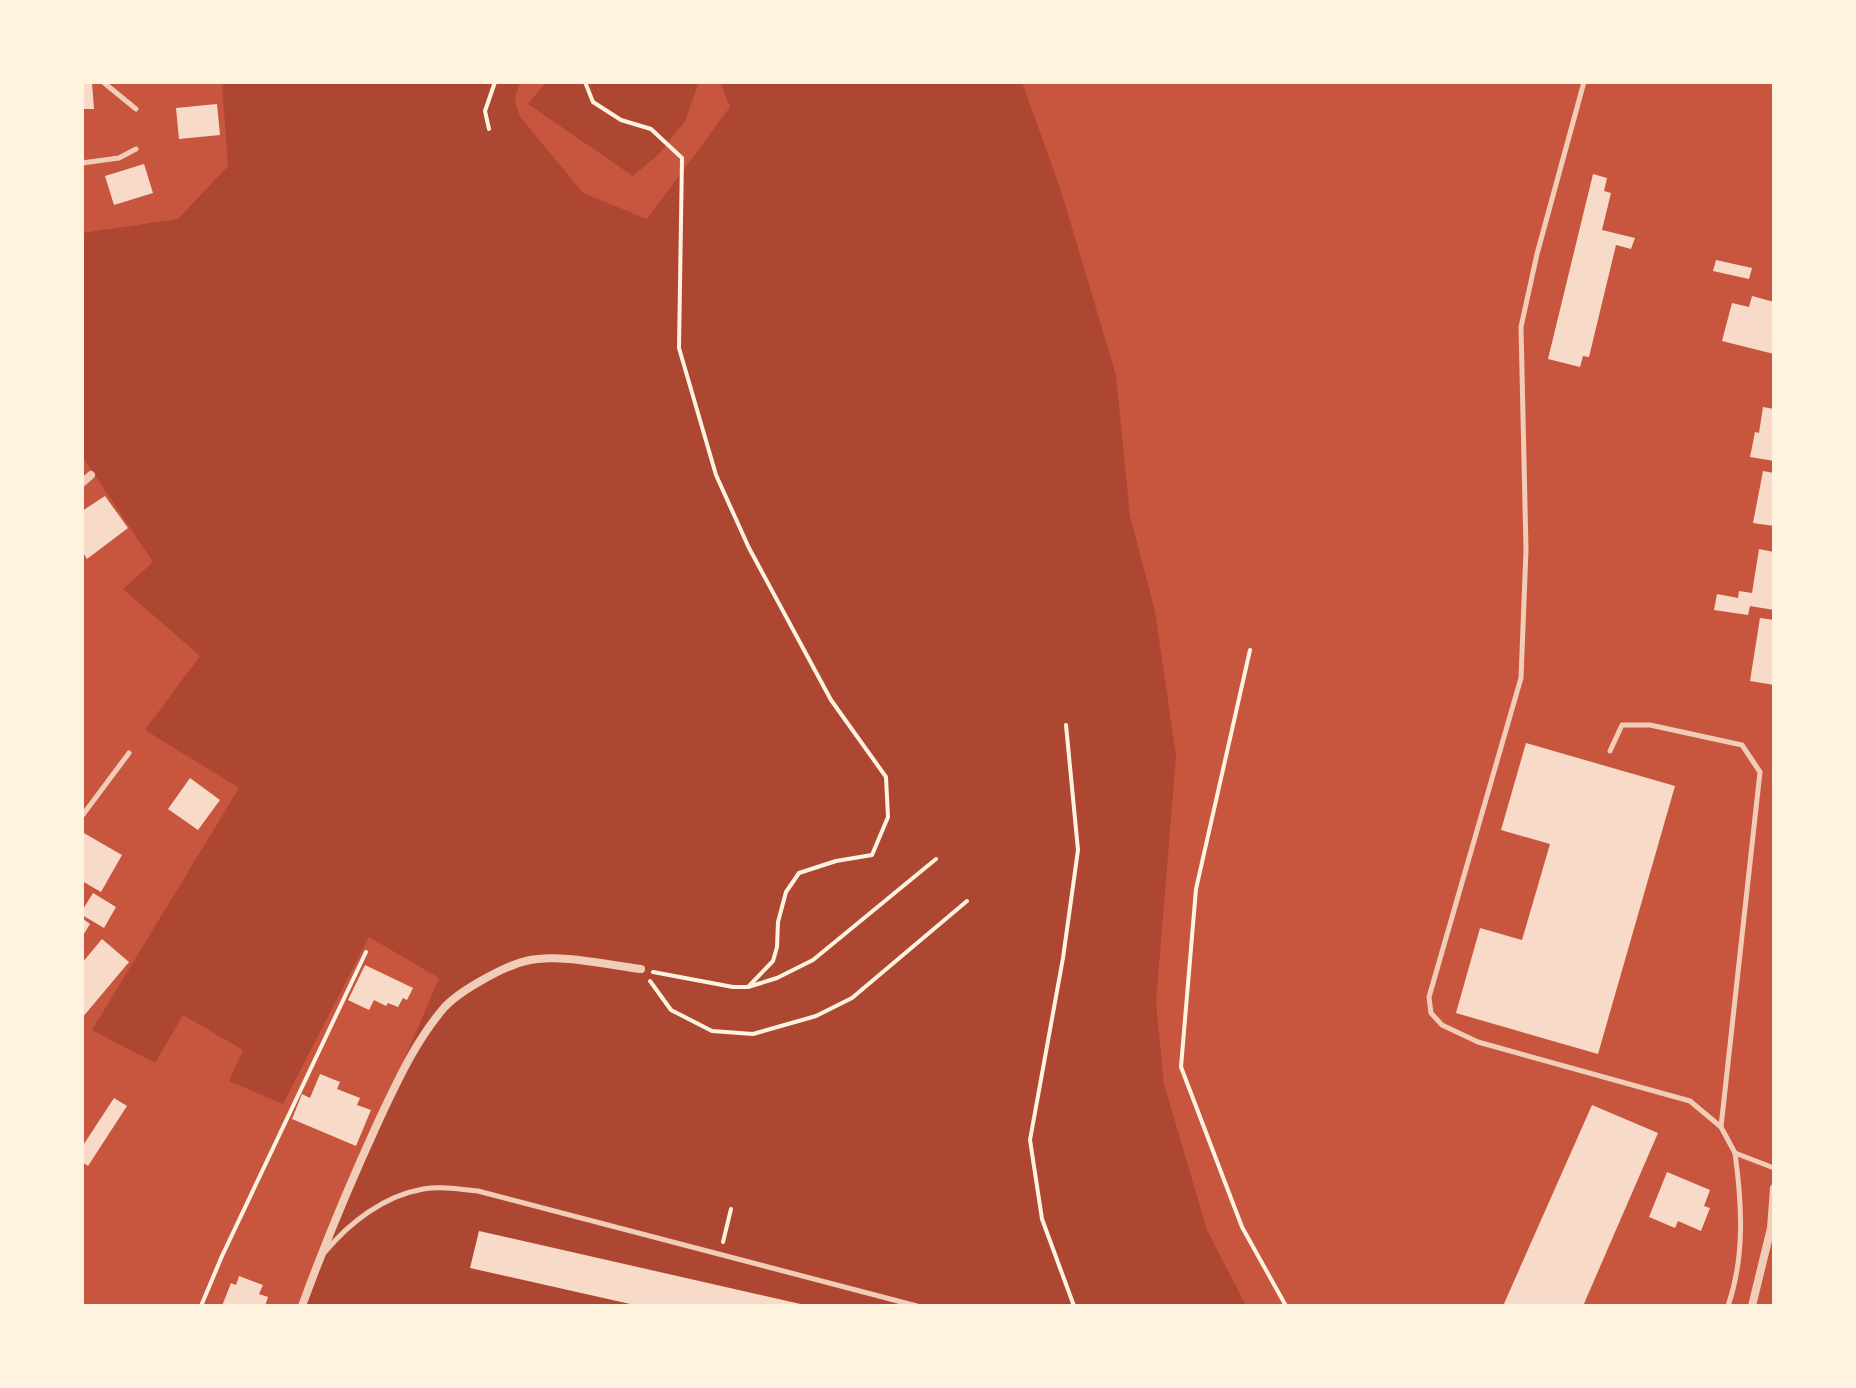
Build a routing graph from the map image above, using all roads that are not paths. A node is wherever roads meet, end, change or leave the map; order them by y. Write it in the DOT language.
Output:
graph roads {
  1 [pos="103,82"];
  2 [pos="1584,82"];
  3 [pos="136,109"];
  4 [pos="136,149"];
  5 [pos="82,163"];
  6 [pos="91,475"];
  7 [pos="82,483"];
  8 [pos="1610,751"];
  9 [pos="129,753"];
  10 [pos="82,816"];
  11 [pos="641,969"];
  12 [pos="1721,1127"];
  13 [pos="1735,1153"];
  14 [pos="1774,1168"];
  15 [pos="1774,1188"];
  16 [pos="319,1260"];
  17 [pos="302,1306"];
  18 [pos="917,1306"];
  19 [pos="1728,1306"];
  20 [pos="1752,1306"];
  1 -- 3 [label="lane"];
  2 -- 12 [label="lane"];
  4 -- 5 [label="lane"];
  6 -- 7 [label="street"];
  8 -- 12 [label="lane"];
  9 -- 10 [label="lane"];
  11 -- 16 [label="street"];
  12 -- 13 [label="lane"];
  13 -- 14 [label="lane"];
  13 -- 19 [label="lane"];
  15 -- 20 [label="street"];
  16 -- 17 [label="street"];
  16 -- 18 [label="lane"];
}
